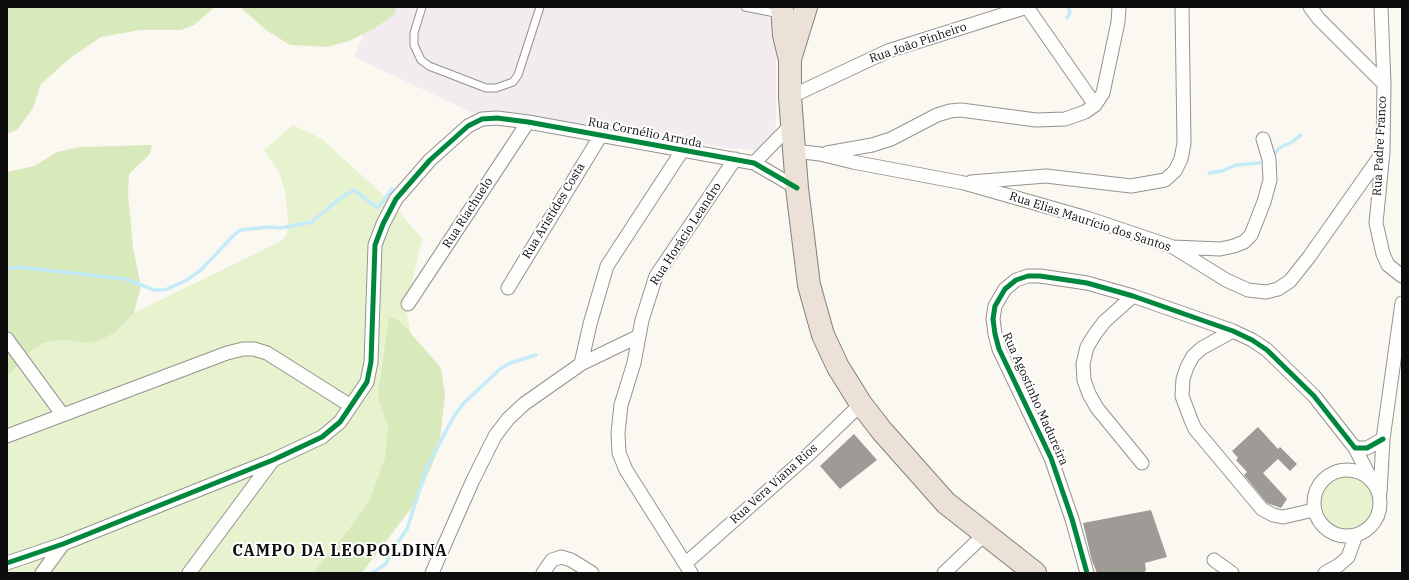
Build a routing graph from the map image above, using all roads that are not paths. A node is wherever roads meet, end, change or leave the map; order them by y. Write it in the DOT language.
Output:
graph roads {
  1 [pos="422,7"];
  2 [pos="540,7"];
  3 [pos="745,7"];
  4 [pos="1027,7"];
  5 [pos="1119,7"];
  6 [pos="1182,7"];
  7 [pos="1310,7"];
  8 [pos="1381,7"];
  9 [pos="793,13"];
  10 [pos="1384,84"];
  11 [pos="790,96"];
  12 [pos="1095,106"];
  13 [pos="528,122"];
  14 [pos="792,124"];
  15 [pos="601,135"];
  16 [pos="1263,139"];
  17 [pos="682,150"];
  18 [pos="794,151"];
  19 [pos="1383,152"];
  20 [pos="820,154"];
  21 [pos="735,159"];
  22 [pos="754,163"];
  23 [pos="964,183"];
  24 [pos="797,188"];
  25 [pos="1173,247"];
  26 [pos="1402,276"];
  27 [pos="508,288"];
  28 [pos="1133,296"];
  29 [pos="1402,303"];
  30 [pos="408,304"];
  31 [pos="1233,331"];
  32 [pos="639,336"];
  33 [pos="7,339"];
  34 [pos="581,364"];
  35 [pos="861,404"];
  36 [pos="352,406"];
  37 [pos="62,414"];
  38 [pos="7,436"];
  39 [pos="1382,438"];
  40 [pos="1354,448"];
  41 [pos="273,460"];
  42 [pos="1142,463"];
  43 [pos="1372,481"];
  44 [pos="1380,496"];
  45 [pos="1314,510"];
  46 [pos="986,532"];
  47 [pos="1356,535"];
  48 [pos="63,544"];
  49 [pos="1214,560"];
  50 [pos="7,563"];
  51 [pos="688,568"];
  52 [pos="42,573"];
  53 [pos="189,573"];
  54 [pos="432,573"];
  55 [pos="543,573"];
  56 [pos="592,573"];
  57 [pos="944,573"];
  58 [pos="1035,573"];
  59 [pos="1087,573"];
  60 [pos="1232,573"];
  61 [pos="1325,573"];
  1 -- 2 [label="lane"];
  3 -- 9 [label="lane"];
  4 -- 11 [label="street, Rua João Pinheiro"];
  4 -- 12 [label="street"];
  5 -- 12 [label="street"];
  6 -- 23 [label="street"];
  7 -- 10 [label="street"];
  8 -- 10 [label="street, Rua Padre Franco"];
  9 -- 11 [label="highway"];
  10 -- 19 [label="street, Rua Padre Franco"];
  11 -- 14 [label="highway"];
  12 -- 20 [label="street"];
  13 -- 15 [label="street, Rua Cornélio Arruda"];
  13 -- 30 [label="street, Rua Riachuelo"];
  13 -- 36 [label="street, Rua Cornélio Arruda"];
  14 -- 18 [label="highway"];
  14 -- 22 [label="street"];
  15 -- 17 [label="street, Rua Cornélio Arruda"];
  15 -- 27 [label="street, Rua Aristídes Costa"];
  16 -- 25 [label="street"];
  17 -- 21 [label="street, Rua Cornélio Arruda"];
  17 -- 34 [label="street"];
  18 -- 20 [label="street, Rua Elias Maurício dos Santos"];
  18 -- 24 [label="highway"];
  19 -- 25 [label="street, Rua Elias Maurício dos Santos"];
  19 -- 26 [label="street, Rua Padre Franco"];
  20 -- 23 [label="street, Rua Elias Maurício dos Santos"];
  21 -- 22 [label="street, Rua Cornélio Arruda"];
  21 -- 32 [label="street, Rua Horácio Leandro"];
  22 -- 24 [label="street, Rua Cornélio Arruda"];
  23 -- 25 [label="street, Rua Elias Maurício dos Santos"];
  24 -- 35 [label="highway"];
  28 -- 31 [label="street, Rua Agostinho Madureira"];
  28 -- 42 [label="street"];
  28 -- 59 [label="street, Rua Agostinho Madureira"];
  29 -- 39 [label="street"];
  31 -- 40 [label="street, Rua Agostinho Madureira"];
  31 -- 45 [label="street"];
  32 -- 34 [label="street"];
  32 -- 51 [label="street, Rua Horácio Leandro"];
  33 -- 37 [label="street"];
  34 -- 54 [label="street"];
  35 -- 46 [label="highway"];
  35 -- 51 [label="street, Rua Vera Viana Rios"];
  36 -- 37 [label="street"];
  36 -- 41 [label="street"];
  37 -- 38 [label="street"];
  39 -- 40 [label="street"];
  39 -- 44 [label="street"];
  40 -- 43 [label="street, Rua Agostinho Madureira"];
  41 -- 48 [label="street"];
  41 -- 53 [label="street"];
  43 -- 44 [label="street"];
  43 -- 45 [label="street"];
  44 -- 47 [label="street"];
  45 -- 47 [label="street"];
  46 -- 57 [label="street"];
  46 -- 58 [label="highway"];
  47 -- 61 [label="street"];
  48 -- 50 [label="street"];
  48 -- 52 [label="street"];
  49 -- 60 [label="street"];
  55 -- 56 [label="street"];
}
